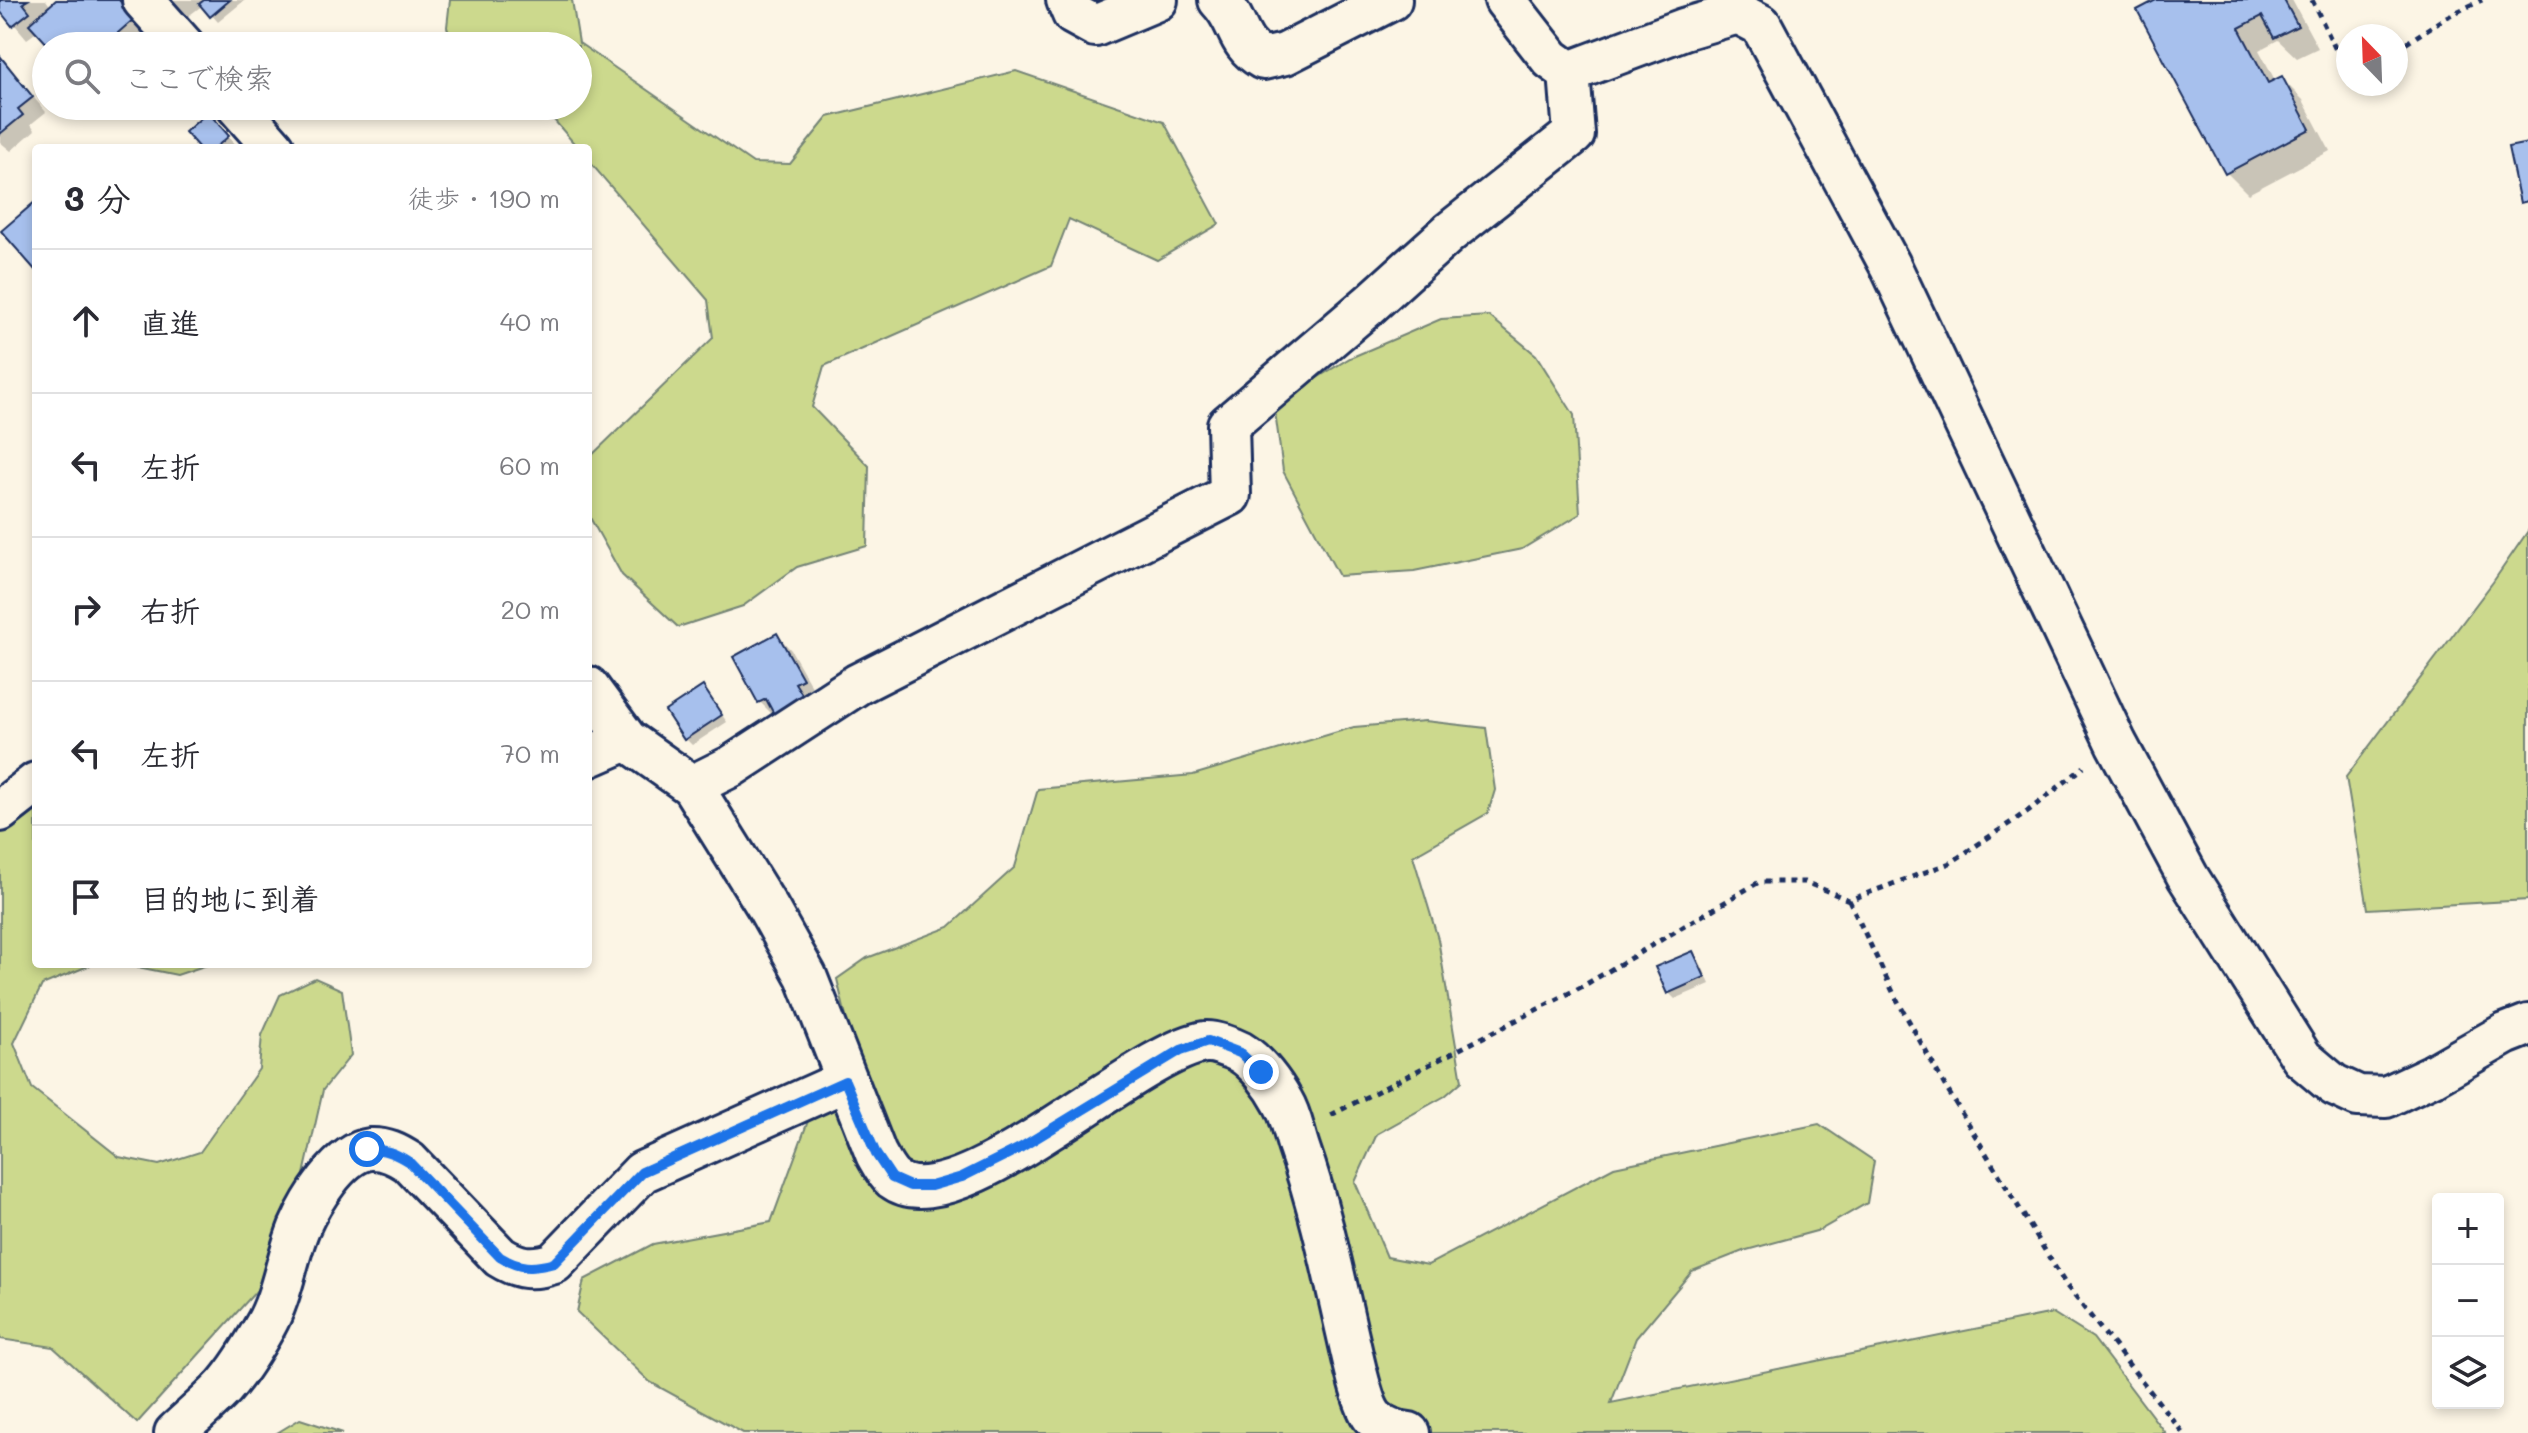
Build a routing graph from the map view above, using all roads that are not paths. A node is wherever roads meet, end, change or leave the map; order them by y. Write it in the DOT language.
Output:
graph roads {
  1 [pos="143,0"];
  2 [pos="1067,0"];
  3 [pos="1157,0"];
  4 [pos="1219,0"];
  5 [pos="1391,0"];
  6 [pos="1505,0"];
  7 [pos="172,32"];
  8 [pos="1569,72"];
  9 [pos="249,120"];
  10 [pos="270,144"];
  11 [pos="592,692"];
  12 [pos="627,740"];
  13 [pos="592,755"];
  14 [pos="32,786"];
  15 [pos="692,786"];
  16 [pos="0,811"];
  17 [pos="2528,1025"];
  18 [pos="845,1081"];
  19 [pos="175,1433"];
  20 [pos="1409,1433"];
  1 -- 7 [label="street"];
  2 -- 3 [label="street"];
  4 -- 5 [label="street"];
  6 -- 8 [label="street"];
  8 -- 15 [label="street"];
  8 -- 17 [label="street"];
  9 -- 10 [label="street"];
  11 -- 12 [label="street"];
  12 -- 13 [label="street"];
  12 -- 15 [label="street"];
  14 -- 16 [label="street"];
  15 -- 18 [label="street"];
  18 -- 19 [label="street"];
  18 -- 20 [label="street"];
}
